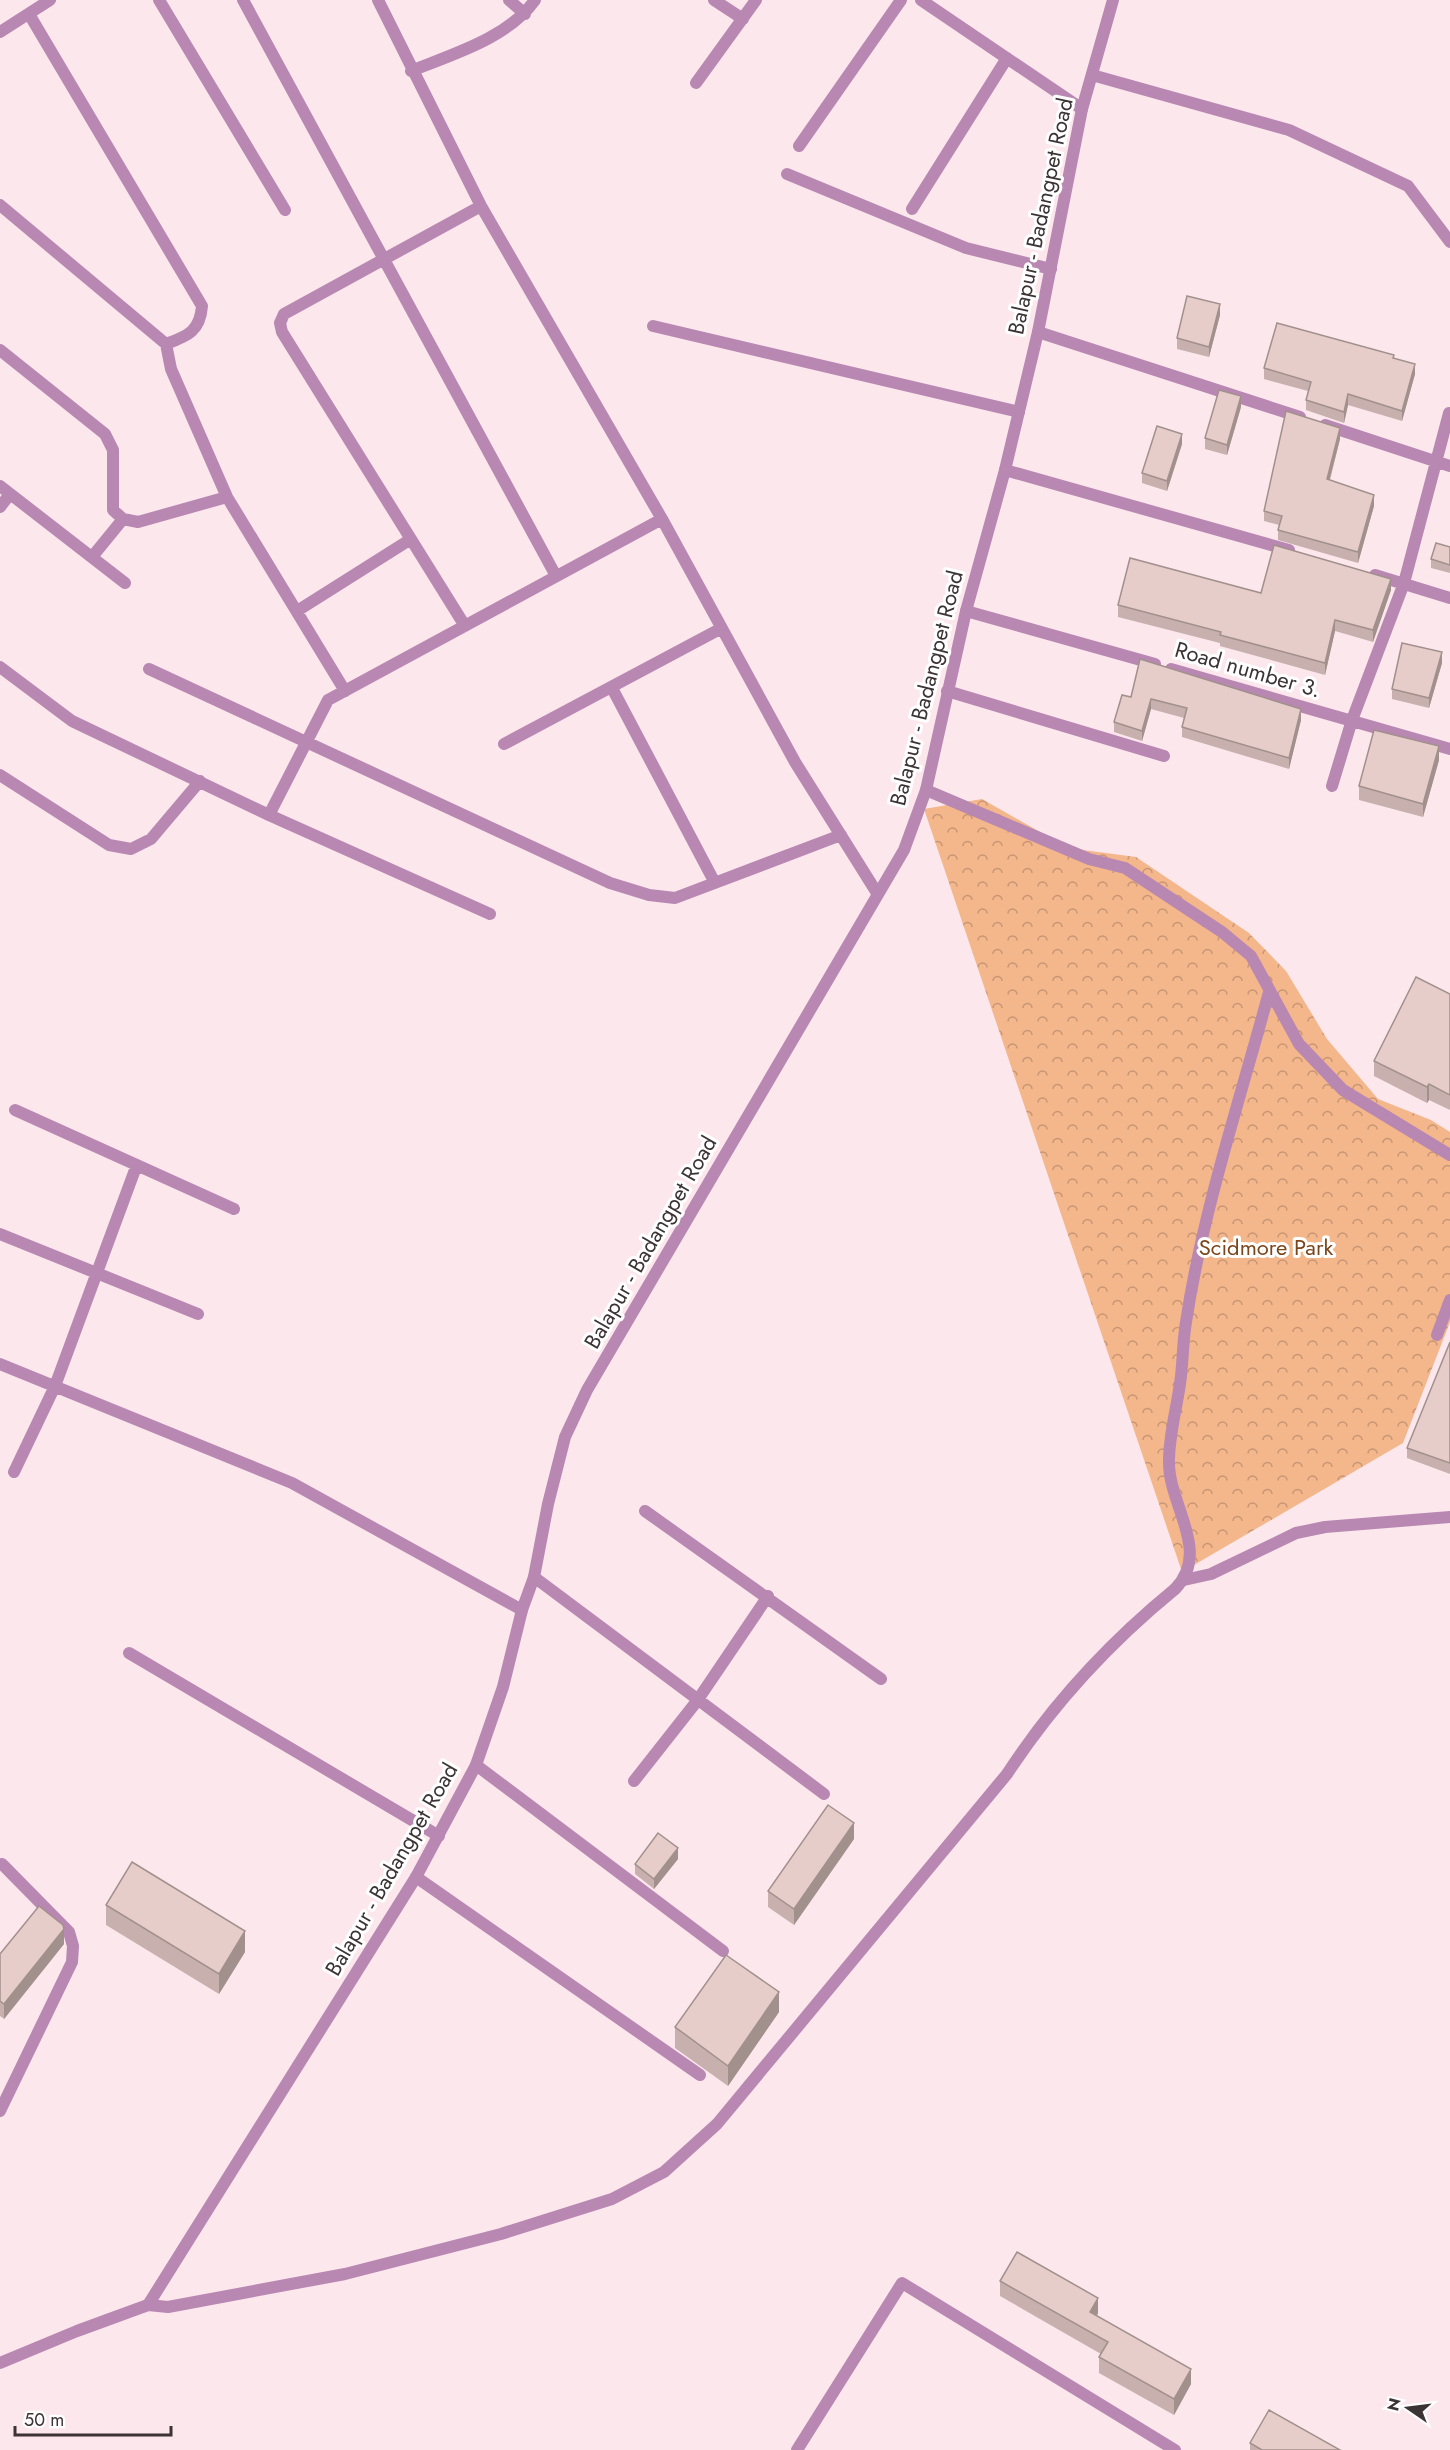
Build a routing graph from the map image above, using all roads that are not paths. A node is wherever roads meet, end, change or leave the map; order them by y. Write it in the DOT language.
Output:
graph roads {
  1 [pos="51,0"];
  2 [pos="159,0"];
  3 [pos="243,0"];
  4 [pos="378,0"];
  5 [pos="509,0"];
  6 [pos="535,0"];
  7 [pos="714,0"];
  8 [pos="756,0"];
  9 [pos="901,0"];
  10 [pos="921,0"];
  11 [pos="1113,0"];
  12 [pos="29,14"];
  13 [pos="525,14"];
  14 [pos="743,19"];
  15 [pos="0,32"];
  16 [pos="1007,58"];
  17 [pos="411,70"];
  18 [pos="1092,75"];
  19 [pos="696,83"];
  20 [pos="1082,109"];
  21 [pos="800,146"];
  22 [pos="787,174"];
  23 [pos="0,206"];
  24 [pos="481,206"];
  25 [pos="912,209"];
  26 [pos="285,210"];
  27 [pos="1450,242"];
  28 [pos="383,260"];
  29 [pos="1051,269"];
  30 [pos="653,326"];
  31 [pos="1038,332"];
  32 [pos="166,344"];
  33 [pos="0,350"];
  34 [pos="1019,412"];
  35 [pos="1449,413"];
  36 [pos="1435,460"];
  37 [pos="1450,466"];
  38 [pos="1005,470"];
  39 [pos="5,490"];
  40 [pos="227,497"];
  41 [pos="0,507"];
  42 [pos="123,519"];
  43 [pos="662,519"];
  44 [pos="411,538"];
  45 [pos="1301,554"];
  46 [pos="92,557"];
  47 [pos="1358,570"];
  48 [pos="556,576"];
  49 [pos="125,583"];
  50 [pos="1404,583"];
  51 [pos="1450,598"];
  52 [pos="297,611"];
  53 [pos="966,611"];
  54 [pos="465,626"];
  55 [pos="720,629"];
  56 [pos="0,668"];
  57 [pos="149,669"];
  58 [pos="612,688"];
  59 [pos="345,691"];
  60 [pos="947,692"];
  61 [pos="1352,720"];
  62 [pos="305,743"];
  63 [pos="504,744"];
  64 [pos="1450,749"];
  65 [pos="1164,756"];
  66 [pos="0,775"];
  67 [pos="200,781"];
  68 [pos="1332,786"];
  69 [pos="926,790"];
  70 [pos="270,815"];
  71 [pos="841,835"];
  72 [pos="715,883"];
  73 [pos="877,893"];
  74 [pos="490,914"];
  75 [pos="1269,992"];
  76 [pos="15,1110"];
  77 [pos="1450,1155"];
  78 [pos="136,1167"];
  79 [pos="234,1209"];
  80 [pos="0,1234"];
  81 [pos="98,1275"];
  82 [pos="1450,1300"];
  83 [pos="198,1314"];
  84 [pos="1437,1335"];
  85 [pos="0,1364"];
  86 [pos="55,1386"];
  87 [pos="14,1472"];
  88 [pos="645,1511"];
  89 [pos="1450,1517"];
  90 [pos="534,1577"];
  91 [pos="1179,1585"];
  92 [pos="768,1596"];
  93 [pos="522,1610"];
  94 [pos="129,1653"];
  95 [pos="881,1678"];
  96 [pos="697,1701"];
  97 [pos="476,1766"];
  98 [pos="634,1781"];
  99 [pos="824,1794"];
  100 [pos="439,1836"];
  101 [pos="2,1864"];
  102 [pos="416,1876"];
  103 [pos="723,1951"];
  104 [pos="700,2075"];
  105 [pos="0,2111"];
  106 [pos="148,2305"];
  107 [pos="0,2363"];
  108 [pos="797,2450"];
  109 [pos="1175,2450"];
  1 -- 12 [label="street"];
  2 -- 26 [label="street"];
  3 -- 28 [label="street"];
  4 -- 17 [label="street"];
  5 -- 13 [label="street"];
  6 -- 13 [label="street"];
  7 -- 14 [label="street"];
  8 -- 14 [label="street"];
  9 -- 21 [label="street"];
  10 -- 16 [label="street"];
  11 -- 18 [label="street, Balapur - Badangpet Road"];
  12 -- 15 [label="street"];
  12 -- 32 [label="street"];
  13 -- 17 [label="street"];
  14 -- 19 [label="street"];
  16 -- 20 [label="street"];
  16 -- 25 [label="street"];
  17 -- 24 [label="street"];
  18 -- 20 [label="street, Balapur - Badangpet Road"];
  18 -- 27 [label="street"];
  20 -- 29 [label="street, Balapur - Badangpet Road"];
  22 -- 29 [label="street"];
  23 -- 32 [label="street"];
  24 -- 28 [label="street"];
  24 -- 43 [label="street"];
  28 -- 44 [label="street"];
  28 -- 48 [label="street"];
  29 -- 31 [label="street, Balapur - Badangpet Road"];
  30 -- 34 [label="street"];
  31 -- 34 [label="street, Balapur - Badangpet Road"];
  31 -- 36 [label="street"];
  32 -- 40 [label="street"];
  33 -- 42 [label="street"];
  34 -- 38 [label="street, Balapur - Badangpet Road"];
  35 -- 36 [label="street"];
  36 -- 37 [label="street"];
  36 -- 50 [label="street"];
  38 -- 45 [label="street"];
  38 -- 53 [label="street, Balapur - Badangpet Road"];
  39 -- 41 [label="street"];
  39 -- 46 [label="street"];
  40 -- 42 [label="street"];
  40 -- 52 [label="street"];
  42 -- 46 [label="street"];
  43 -- 48 [label="street"];
  43 -- 55 [label="street"];
  44 -- 52 [label="street"];
  44 -- 54 [label="street"];
  46 -- 49 [label="street"];
  47 -- 50 [label="street"];
  48 -- 54 [label="street"];
  50 -- 51 [label="street"];
  50 -- 61 [label="street"];
  52 -- 59 [label="street"];
  53 -- 60 [label="street, Balapur - Badangpet Road"];
  53 -- 61 [label="street, Road number 3."];
  54 -- 59 [label="street"];
  55 -- 58 [label="street"];
  55 -- 71 [label="street"];
  56 -- 67 [label="street"];
  57 -- 62 [label="street"];
  58 -- 63 [label="street"];
  58 -- 72 [label="street"];
  59 -- 62 [label="street"];
  60 -- 65 [label="street"];
  60 -- 69 [label="street, Balapur - Badangpet Road"];
  61 -- 64 [label="street, Road number 3."];
  61 -- 68 [label="street"];
  62 -- 70 [label="street"];
  62 -- 72 [label="street"];
  66 -- 67 [label="street"];
  67 -- 70 [label="street"];
  69 -- 73 [label="street, Balapur - Badangpet Road"];
  69 -- 75 [label="street"];
  70 -- 74 [label="street"];
  71 -- 72 [label="street"];
  71 -- 73 [label="street"];
  73 -- 90 [label="street, Balapur - Badangpet Road"];
  75 -- 77 [label="street"];
  75 -- 91 [label="street"];
  76 -- 78 [label="street"];
  78 -- 79 [label="street"];
  78 -- 81 [label="street"];
  80 -- 81 [label="street"];
  81 -- 83 [label="street"];
  81 -- 86 [label="street"];
  82 -- 84 [label="street"];
  85 -- 86 [label="street"];
  86 -- 87 [label="street"];
  86 -- 93 [label="street"];
  88 -- 92 [label="street"];
  89 -- 91 [label="street"];
  90 -- 93 [label="street, Balapur - Badangpet Road"];
  90 -- 96 [label="street"];
  91 -- 106 [label="street"];
  92 -- 95 [label="street"];
  92 -- 96 [label="street"];
  93 -- 97 [label="street, Balapur - Badangpet Road"];
  94 -- 100 [label="street"];
  96 -- 98 [label="street"];
  96 -- 99 [label="street"];
  97 -- 100 [label="street, Balapur - Badangpet Road"];
  97 -- 103 [label="street"];
  100 -- 102 [label="street, Balapur - Badangpet Road"];
  101 -- 105 [label="street"];
  102 -- 104 [label="street"];
  102 -- 106 [label="street, Balapur - Badangpet Road"];
  106 -- 107 [label="street"];
  108 -- 109 [label="street"];
}
